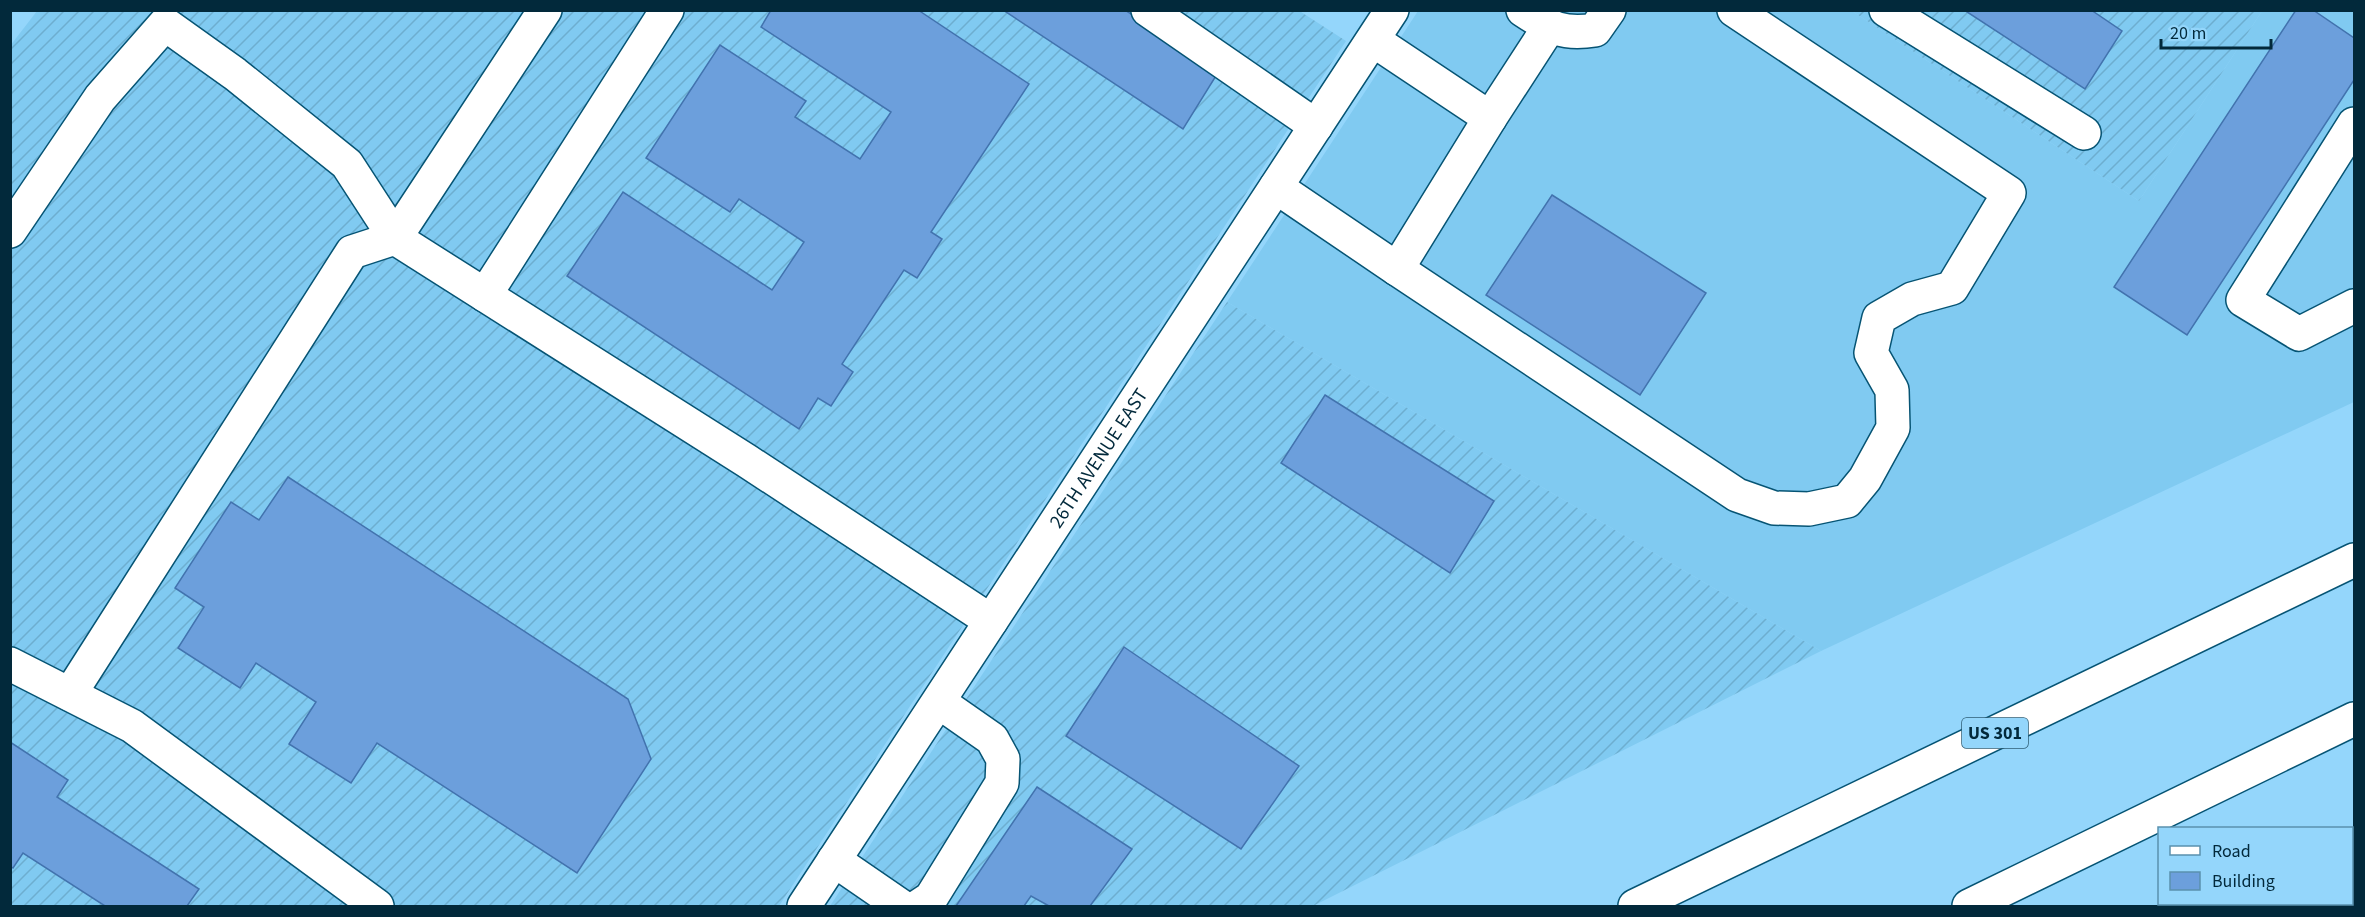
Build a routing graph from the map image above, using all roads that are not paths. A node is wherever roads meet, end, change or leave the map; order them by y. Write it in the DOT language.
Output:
graph roads {
  1 [pos="545,10"];
  2 [pos="667,10"];
  3 [pos="1148,10"];
  4 [pos="1392,10"];
  5 [pos="1609,10"];
  6 [pos="1734,10"];
  7 [pos="1886,10"];
  8 [pos="1536,19"];
  9 [pos="1373,40"];
  10 [pos="1490,118"];
  11 [pos="2355,124"];
  12 [pos="1316,126"];
  13 [pos="2084,132"];
  14 [pos="1276,187"];
  15 [pos="10,231"];
  16 [pos="395,238"];
  17 [pos="1397,269"];
  18 [pos="485,295"];
  19 [pos="2355,306"];
  20 [pos="2355,560"];
  21 [pos="991,621"];
  22 [pos="10,664"];
  23 [pos="70,694"];
  24 [pos="939,702"];
  25 [pos="2355,719"];
  26 [pos="834,861"];
  27 [pos="377,906"];
  28 [pos="804,906"];
  29 [pos="901,906"];
  30 [pos="919,906"];
  31 [pos="1635,906"];
  32 [pos="1969,906"];
  1 -- 16 [label="main road"];
  2 -- 18 [label="main road"];
  3 -- 12 [label="main road"];
  4 -- 9 [label="main road, 26TH AVENUE EAST"];
  5 -- 8 [label="main road"];
  6 -- 17 [label="main road"];
  7 -- 13 [label="main road"];
  8 -- 10 [label="main road"];
  9 -- 10 [label="main road"];
  9 -- 12 [label="main road, 26TH AVENUE EAST"];
  10 -- 17 [label="main road"];
  11 -- 19 [label="main road"];
  12 -- 14 [label="main road, 26TH AVENUE EAST"];
  14 -- 17 [label="main road"];
  14 -- 21 [label="main road, 26TH AVENUE EAST"];
  15 -- 16 [label="main road"];
  16 -- 18 [label="main road"];
  16 -- 23 [label="main road"];
  18 -- 21 [label="main road"];
  20 -- 31 [label="main road, US 301"];
  21 -- 24 [label="main road, 26TH AVENUE EAST"];
  22 -- 23 [label="main road"];
  23 -- 27 [label="main road"];
  24 -- 26 [label="main road, 26TH AVENUE EAST"];
  24 -- 30 [label="main road"];
  25 -- 32 [label="main road"];
  26 -- 28 [label="main road, 26TH AVENUE EAST"];
  26 -- 29 [label="main road"];
}
